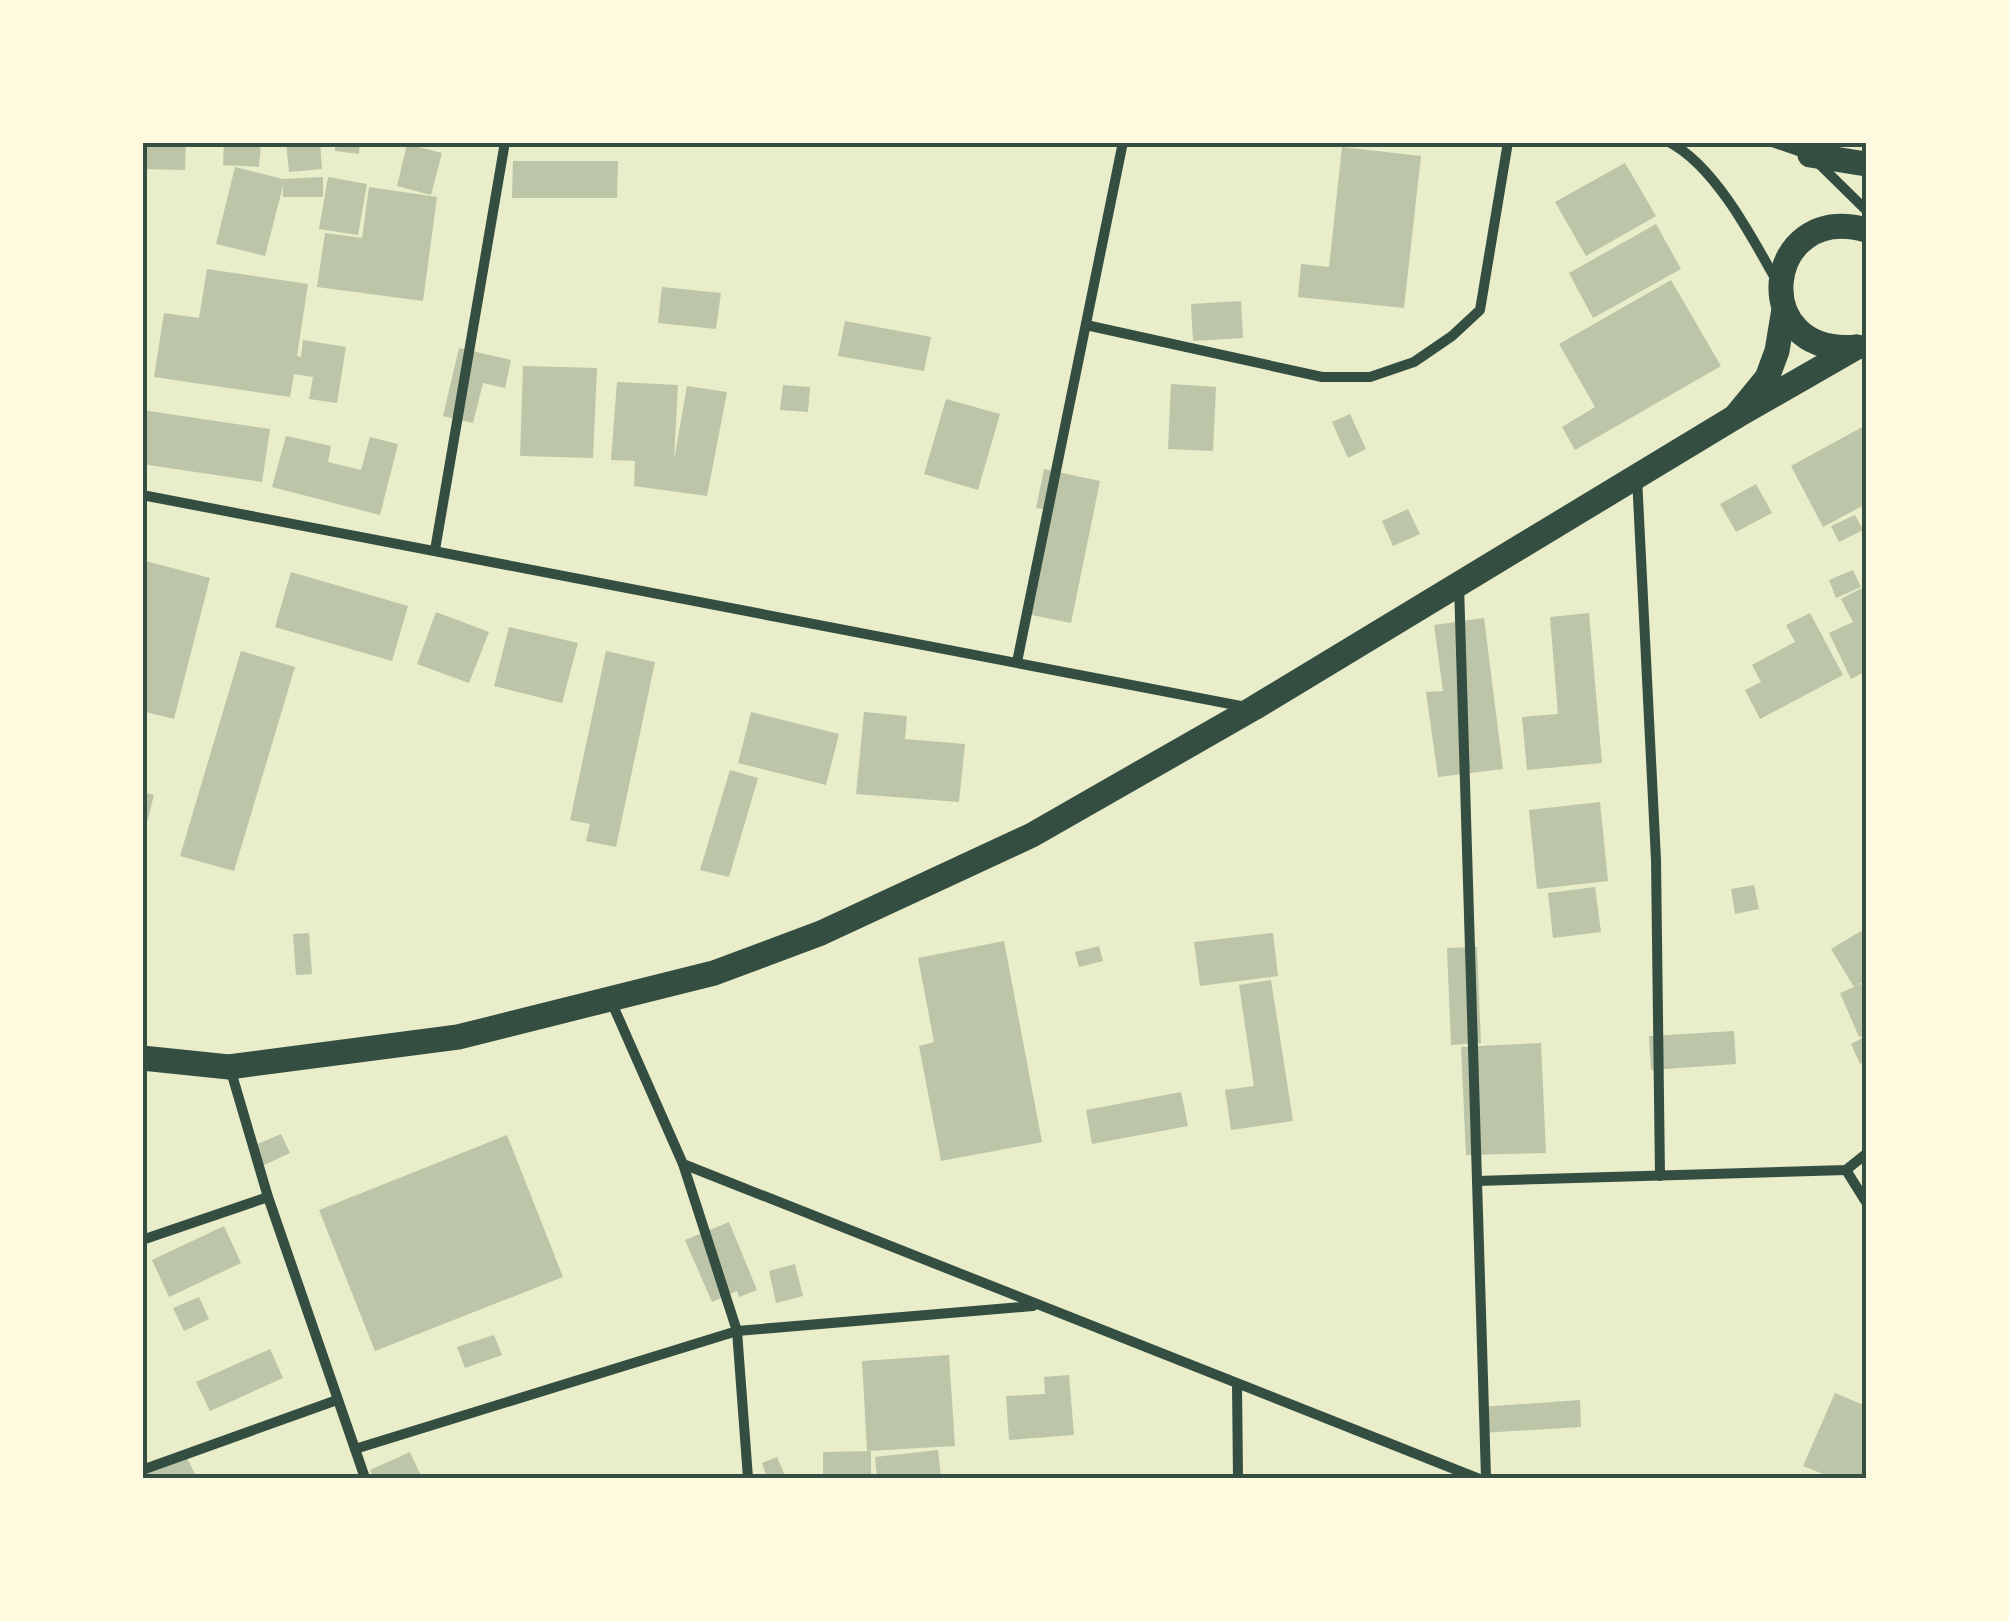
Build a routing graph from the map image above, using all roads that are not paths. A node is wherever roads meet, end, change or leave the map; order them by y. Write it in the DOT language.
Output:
graph roads {
  1 [pos="505,142"];
  2 [pos="1123,142"];
  3 [pos="1508,142"];
  4 [pos="1669,142"];
  5 [pos="1772,142"];
  6 [pos="1810,154"];
  7 [pos="1866,164"];
  8 [pos="1862,220"];
  9 [pos="1782,298"];
  10 [pos="1086,325"];
  11 [pos="1862,345"];
  12 [pos="1735,417"];
  13 [pos="1637,476"];
  14 [pos="142,495"];
  15 [pos="435,550"];
  16 [pos="1459,584"];
  17 [pos="1017,662"];
  18 [pos="1254,708"];
  19 [pos="611,1001"];
  20 [pos="142,1058"];
  21 [pos="229,1067"];
  22 [pos="1866,1154"];
  23 [pos="682,1164"];
  24 [pos="1846,1170"];
  25 [pos="1660,1176"];
  26 [pos="1477,1181"];
  27 [pos="268,1197"];
  28 [pos="1866,1202"];
  29 [pos="142,1240"];
  30 [pos="1039,1306"];
  31 [pos="737,1331"];
  32 [pos="1237,1384"];
  33 [pos="337,1400"];
  34 [pos="355,1449"];
  35 [pos="142,1470"];
  36 [pos="365,1478"];
  37 [pos="748,1478"];
  38 [pos="1238,1478"];
  39 [pos="1477,1478"];
  40 [pos="1486,1478"];
  1 -- 15 [label="street"];
  2 -- 10 [label="street"];
  3 -- 10 [label="street"];
  4 -- 9 [label="street"];
  5 -- 6 [label="street"];
  6 -- 7 [label="main road"];
  6 -- 8 [label="street"];
  8 -- 9 [label="main road"];
  9 -- 11 [label="main road"];
  9 -- 12 [label="main road"];
  10 -- 17 [label="street"];
  11 -- 12 [label="main road"];
  12 -- 13 [label="main road"];
  13 -- 16 [label="main road"];
  13 -- 25 [label="street"];
  14 -- 15 [label="street"];
  15 -- 17 [label="street"];
  16 -- 18 [label="main road"];
  16 -- 26 [label="street"];
  17 -- 18 [label="street"];
  18 -- 19 [label="main road"];
  19 -- 21 [label="main road"];
  19 -- 23 [label="street"];
  20 -- 21 [label="main road"];
  21 -- 27 [label="street"];
  22 -- 24 [label="street"];
  23 -- 30 [label="street"];
  23 -- 31 [label="street"];
  24 -- 25 [label="street"];
  24 -- 28 [label="street"];
  25 -- 26 [label="street"];
  26 -- 40 [label="street"];
  27 -- 29 [label="street"];
  27 -- 33 [label="street"];
  30 -- 31 [label="street"];
  30 -- 32 [label="street"];
  31 -- 34 [label="street"];
  31 -- 37 [label="street"];
  32 -- 38 [label="street"];
  32 -- 39 [label="street"];
  33 -- 34 [label="street"];
  33 -- 35 [label="street"];
  34 -- 36 [label="street"];
}
